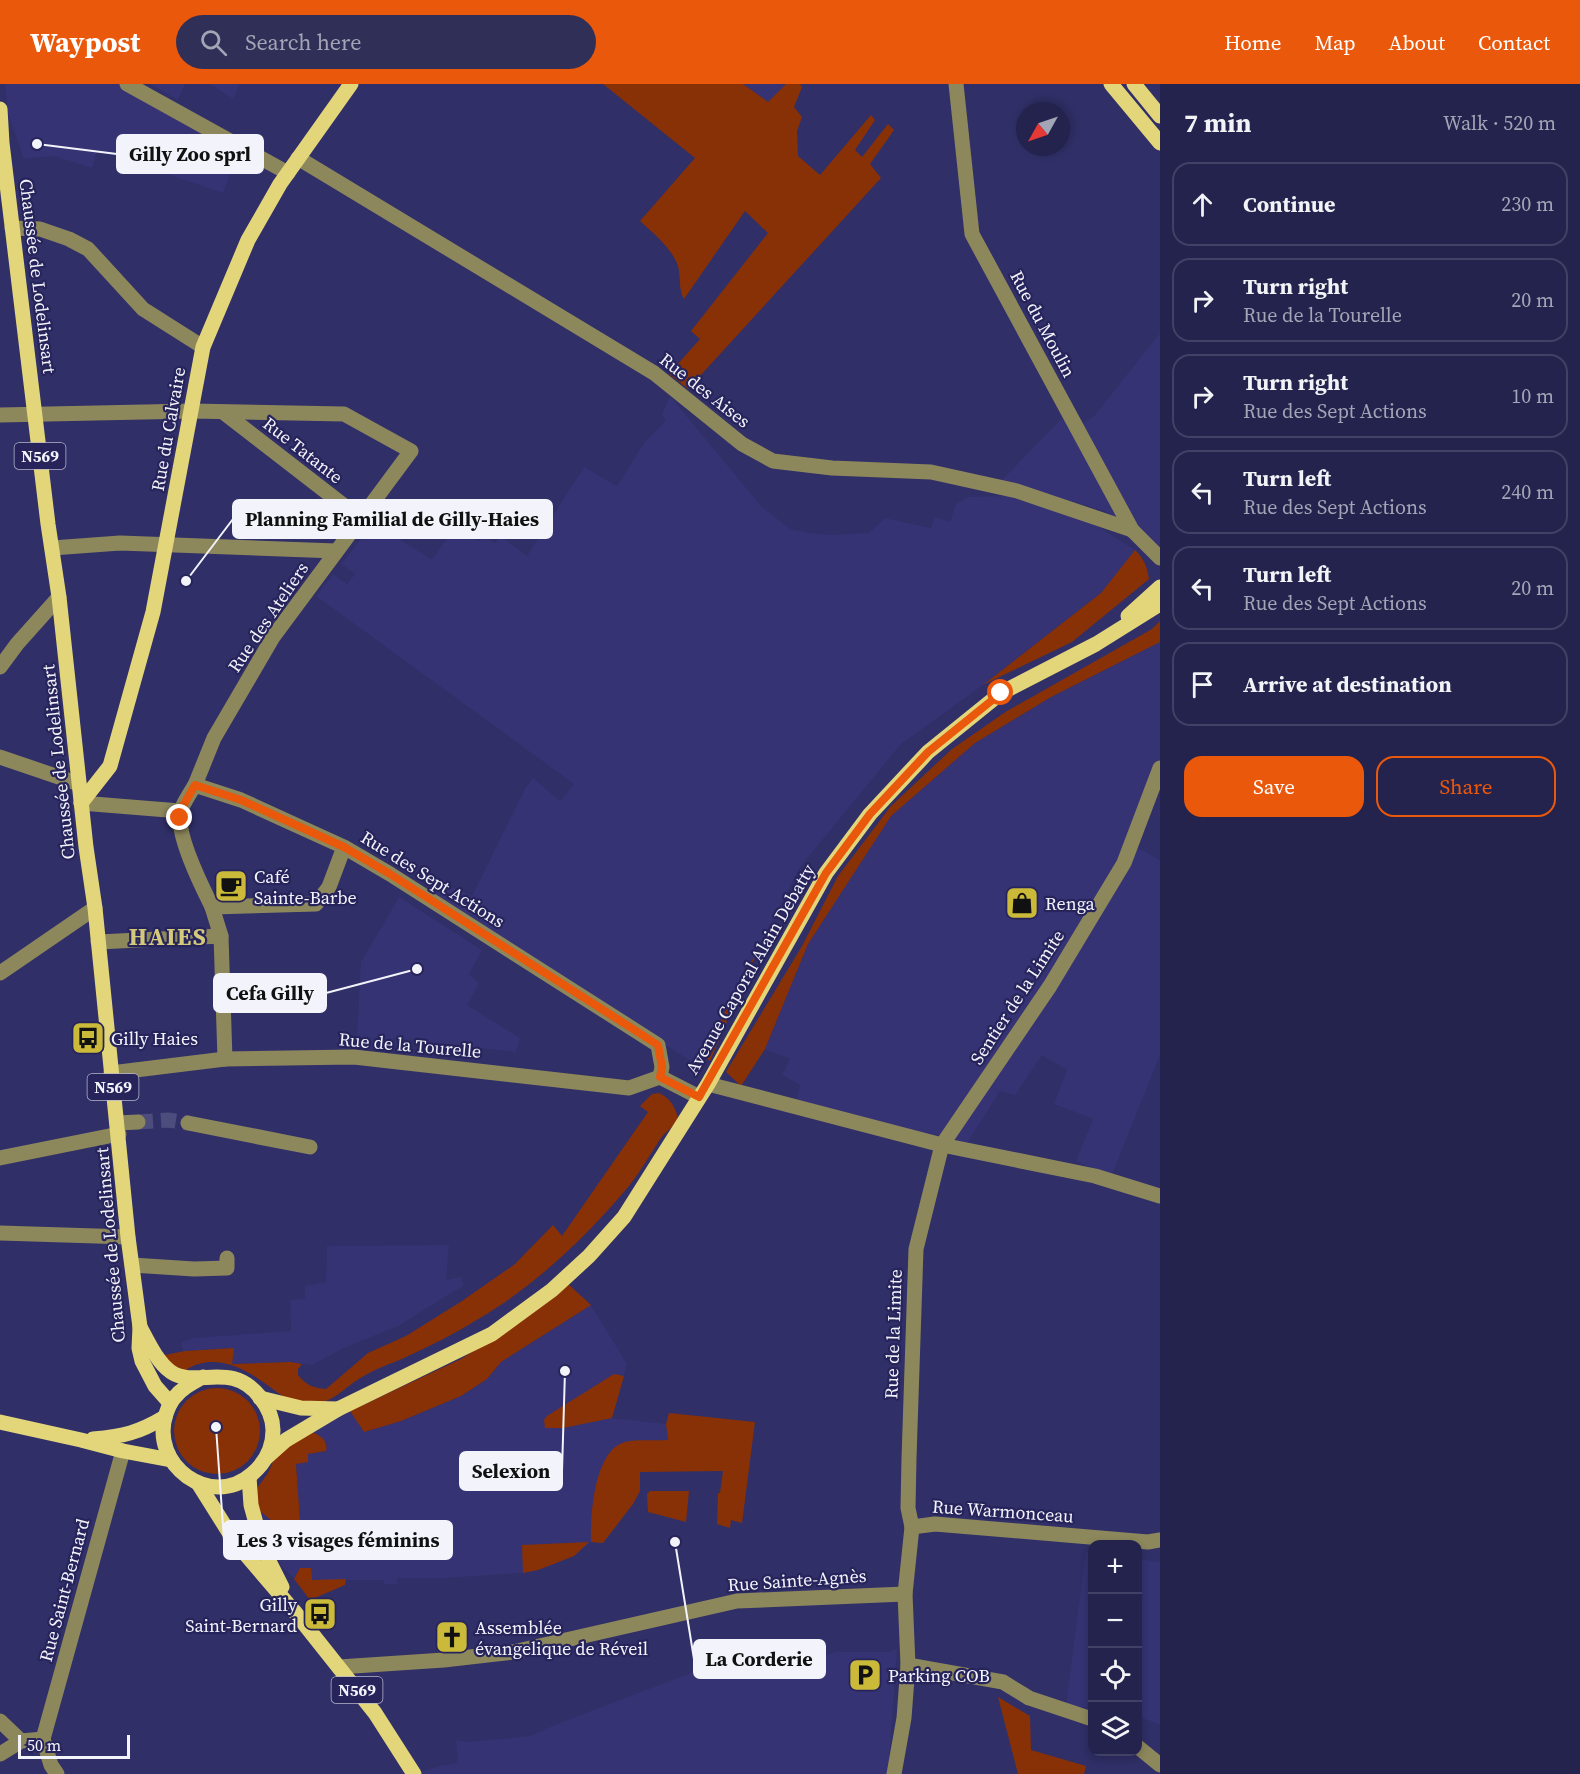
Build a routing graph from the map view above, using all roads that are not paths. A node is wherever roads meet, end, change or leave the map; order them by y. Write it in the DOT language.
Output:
graph roads {
  1 [pos="127,84"];
  2 [pos="351,84"];
  3 [pos="956,84"];
  4 [pos="1111,84"];
  5 [pos="1134,84"];
  6 [pos="0,109"];
  7 [pos="1160,116"];
  8 [pos="1160,142"];
  9 [pos="1,143"];
  10 [pos="298,158"];
  11 [pos="288,173"];
  12 [pos="12,228"];
  13 [pos="203,346"];
  14 [pos="192,411"];
  15 [pos="223,412"];
  16 [pos="36,413"];
  17 [pos="0,415"];
  18 [pos="360,518"];
  19 [pos="1132,530"];
  20 [pos="166,543"];
  21 [pos="52,548"];
  22 [pos="336,550"];
  23 [pos="1160,558"];
  24 [pos="1160,587"];
  25 [pos="59,597"];
  26 [pos="1160,604"];
  27 [pos="1096,644"];
  28 [pos="0,668"];
  29 [pos="0,757"];
  30 [pos="1160,768"];
  31 [pos="79,784"];
  32 [pos="195,785"];
  33 [pos="81,803"];
  34 [pos="180,811"];
  35 [pos="344,847"];
  36 [pos="212,907"];
  37 [pos="94,908"];
  38 [pos="221,936"];
  39 [pos="98,942"];
  40 [pos="0,973"];
  41 [pos="225,1059"];
  42 [pos="111,1072"];
  43 [pos="660,1077"];
  44 [pos="704,1090"];
  45 [pos="138,1122"];
  46 [pos="188,1123"];
  47 [pos="118,1129"];
  48 [pos="942,1145"];
  49 [pos="310,1147"];
  50 [pos="0,1158"];
  51 [pos="1160,1196"];
  52 [pos="0,1233"];
  53 [pos="128,1237"];
  54 [pos="227,1258"];
  55 [pos="132,1265"];
  56 [pos="140,1327"];
  57 [pos="203,1377"];
  58 [pos="260,1398"];
  59 [pos="338,1409"];
  60 [pos="168,1410"];
  61 [pos="0,1422"];
  62 [pos="81,1440"];
  63 [pos="123,1451"];
  64 [pos="267,1457"];
  65 [pos="171,1460"];
  66 [pos="249,1477"];
  67 [pos="198,1483"];
  68 [pos="912,1527"];
  69 [pos="1160,1540"];
  70 [pos="905,1593"];
  71 [pos="294,1611"];
  72 [pos="908,1665"];
  73 [pos="339,1667"];
  74 [pos="1088,1718"];
  75 [pos="0,1721"];
  76 [pos="44,1739"];
  77 [pos="21,1741"];
  78 [pos="1142,1751"];
  79 [pos="0,1754"];
  80 [pos="1160,1765"];
  81 [pos="57,1774"];
  82 [pos="414,1774"];
  83 [pos="894,1774"];
  1 -- 11 [label="street"];
  2 -- 10 [label="main road, Rue du Calvaire"];
  3 -- 19 [label="street, Rue du Moulin"];
  4 -- 8 [label="main road"];
  5 -- 7 [label="main road"];
  6 -- 9 [label="main road, Chaussée de Lodelinsart / N569"];
  9 -- 12 [label="main road, Chaussée de Lodelinsart / N569"];
  10 -- 11 [label="main road, Rue du Calvaire"];
  10 -- 19 [label="street, Rue des Aises"];
  11 -- 13 [label="main road, Rue du Calvaire"];
  12 -- 13 [label="street"];
  12 -- 16 [label="main road, Chaussée de Lodelinsart / N569"];
  13 -- 14 [label="main road, Rue du Calvaire"];
  14 -- 15 [label="street"];
  14 -- 16 [label="street"];
  14 -- 20 [label="main road, Rue du Calvaire"];
  15 -- 18 [label="street, Rue Tatante"];
  15 -- 18 [label="street, Rue des Ateliers"];
  16 -- 17 [label="street"];
  16 -- 21 [label="main road, Chaussée de Lodelinsart / N569"];
  18 -- 22 [label="street, Rue des Ateliers"];
  19 -- 23 [label="street, Rue du Moulin"];
  20 -- 21 [label="street"];
  20 -- 22 [label="street"];
  20 -- 33 [label="main road, Rue du Calvaire"];
  21 -- 25 [label="main road, Chaussée de Lodelinsart / N569"];
  22 -- 32 [label="street, Rue des Ateliers"];
  24 -- 27 [label="main road"];
  25 -- 28 [label="street"];
  25 -- 31 [label="main road, Chaussée de Lodelinsart / N569"];
  26 -- 27 [label="main road, Avenue Caporal Alain Debatty"];
  27 -- 44 [label="main road, Avenue Caporal Alain Debatty"];
  29 -- 31 [label="street"];
  30 -- 48 [label="street, Sentier de la Limite"];
  31 -- 33 [label="main road, Chaussée de Lodelinsart / N569"];
  32 -- 34 [label="street"];
  32 -- 35 [label="street, Rue des Sept Actions"];
  33 -- 34 [label="street"];
  33 -- 37 [label="main road, Chaussée de Lodelinsart / N569"];
  34 -- 36 [label="street"];
  35 -- 36 [label="street"];
  35 -- 43 [label="street, Rue des Sept Actions"];
  36 -- 38 [label="street"];
  37 -- 39 [label="main road, Chaussée de Lodelinsart / N569"];
  37 -- 40 [label="street"];
  38 -- 39 [label="street"];
  38 -- 41 [label="street"];
  39 -- 42 [label="main road, Chaussée de Lodelinsart / N569"];
  41 -- 42 [label="street, Rue de la Tourelle"];
  41 -- 43 [label="street, Rue de la Tourelle"];
  42 -- 47 [label="main road, Chaussée de Lodelinsart / N569"];
  43 -- 44 [label="street"];
  44 -- 48 [label="street"];
  44 -- 59 [label="main road, Avenue Caporal Alain Debatty"];
  45 -- 47 [label="street"];
  46 -- 49 [label="street"];
  47 -- 50 [label="street"];
  47 -- 53 [label="main road, Chaussée de Lodelinsart / N569"];
  48 -- 51 [label="street"];
  48 -- 68 [label="street, Rue de la Limite"];
  52 -- 53 [label="street"];
  53 -- 55 [label="main road, Chaussée de Lodelinsart / N569"];
  54 -- 55 [label="street"];
  55 -- 56 [label="main road, Chaussée de Lodelinsart / N569"];
  56 -- 57 [label="main road, N569"];
  56 -- 60 [label="main road, Chaussée de Lodelinsart / N569"];
  57 -- 58 [label="main road, N569"];
  57 -- 60 [label="main road"];
  58 -- 59 [label="main road"];
  58 -- 64 [label="main road, N569"];
  59 -- 64 [label="main road, Avenue Caporal Alain Debatty"];
  60 -- 62 [label="main road"];
  60 -- 65 [label="main road"];
  61 -- 62 [label="main road"];
  62 -- 63 [label="main road"];
  63 -- 65 [label="main road"];
  63 -- 76 [label="street, Rue Saint-Bernard"];
  64 -- 66 [label="main road"];
  65 -- 67 [label="main road, N569"];
  66 -- 67 [label="main road"];
  66 -- 71 [label="main road, N569"];
  67 -- 71 [label="main road, N569"];
  68 -- 69 [label="street, Rue Warmonceau"];
  68 -- 70 [label="street, Rue Warmonceau"];
  70 -- 72 [label="street, Rue Warmonceau"];
  70 -- 73 [label="street, Rue Sainte-Agnès"];
  71 -- 73 [label="main road, N569"];
  72 -- 74 [label="street"];
  72 -- 83 [label="street, Rue Warmonceau"];
  73 -- 82 [label="main road, N569"];
  75 -- 77 [label="street"];
  76 -- 77 [label="street"];
  76 -- 81 [label="street"];
  77 -- 79 [label="street"];
  78 -- 80 [label="street"];
}
